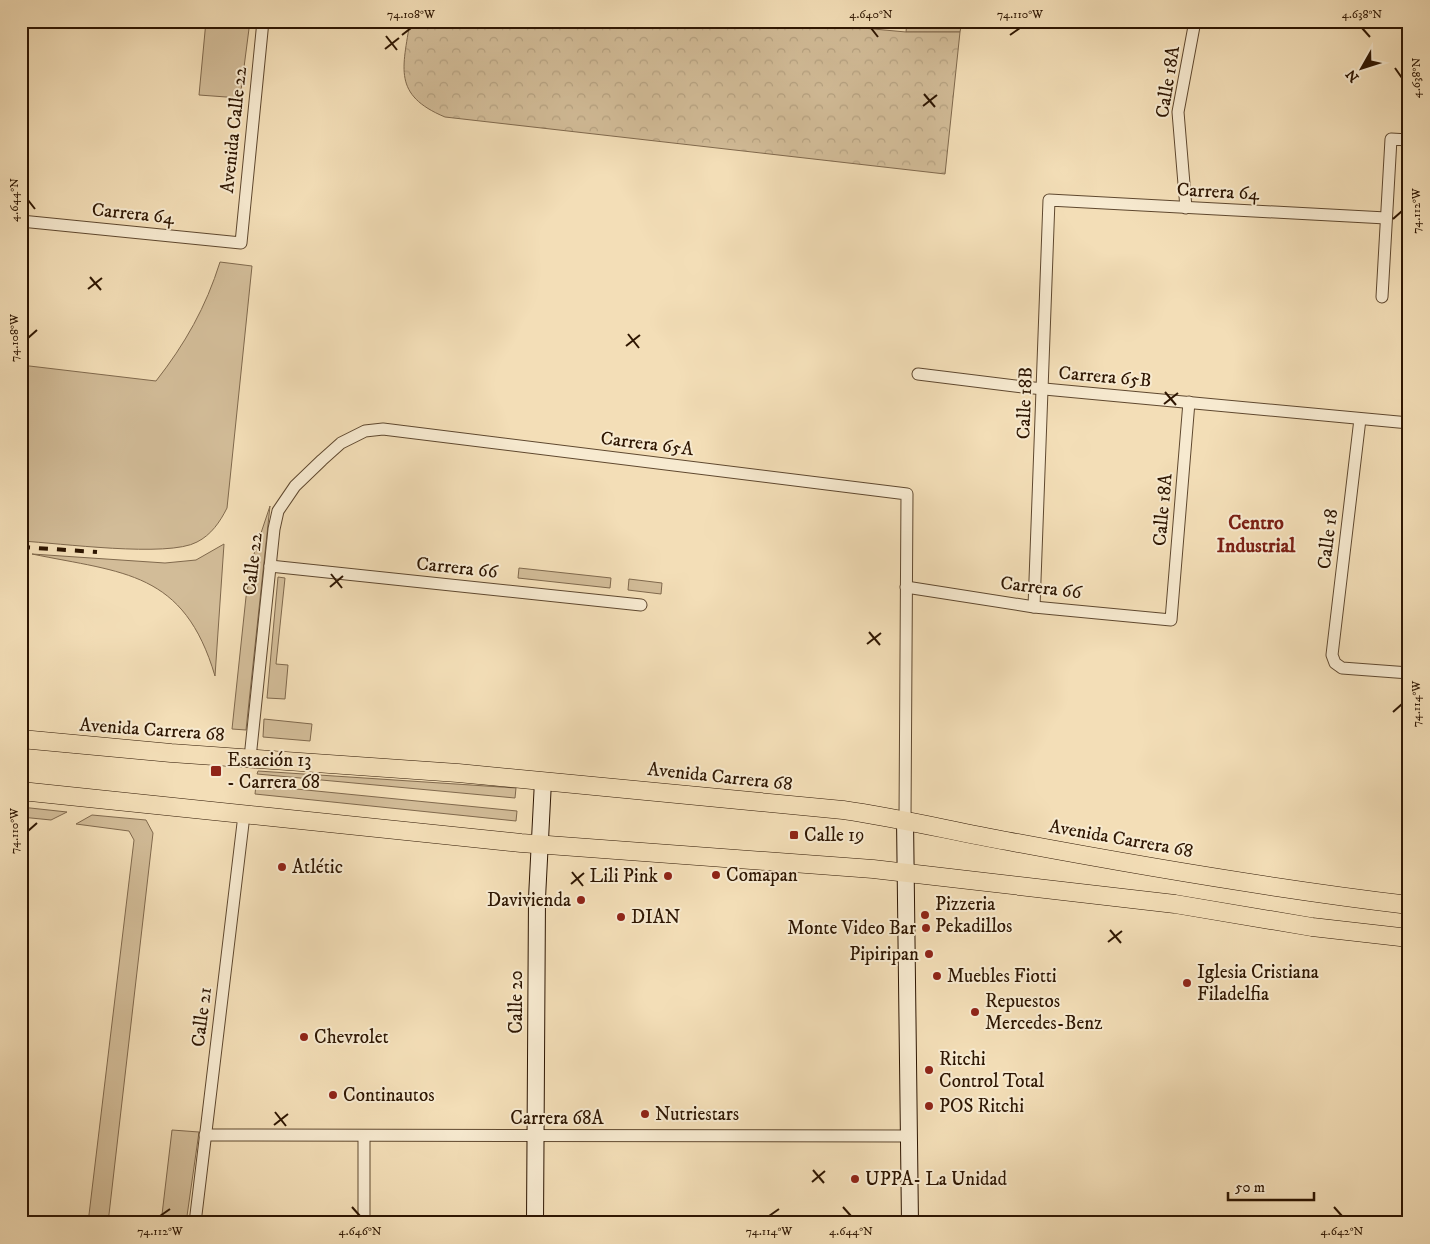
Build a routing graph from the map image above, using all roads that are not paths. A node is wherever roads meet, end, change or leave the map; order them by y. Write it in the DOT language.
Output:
graph roads {
  1 [pos="263,21"];
  2 [pos="1195,21"];
  3 [pos="1409,140"];
  4 [pos="1049,200"];
  5 [pos="1186,208"];
  6 [pos="1386,218"];
  7 [pos="21,221"];
  8 [pos="241,243"];
  9 [pos="1382,297"];
  10 [pos="918,374"];
  11 [pos="1043,388"];
  12 [pos="1189,402"];
  13 [pos="1360,419"];
  14 [pos="1409,423"];
  15 [pos="383,429"];
  16 [pos="270,566"];
  17 [pos="906,587"];
  18 [pos="641,605"];
  19 [pos="1034,607"];
  20 [pos="1171,620"];
  21 [pos="1409,673"];
  22 [pos="21,739"];
  23 [pos="250,758"];
  24 [pos="544,781"];
  25 [pos="21,791"];
  26 [pos="244,815"];
  27 [pos="905,819"];
  28 [pos="540,845"];
  29 [pos="904,873"];
  30 [pos="1409,905"];
  31 [pos="1409,938"];
  32 [pos="205,1135"];
  33 [pos="364,1136"];
  34 [pos="535,1136"];
  35 [pos="908,1136"];
  36 [pos="195,1223"];
  37 [pos="364,1223"];
  38 [pos="535,1223"];
  39 [pos="910,1223"];
  1 -- 8 [label="street, Avenida Calle 22"];
  2 -- 5 [label="street, Calle 18A"];
  3 -- 6 [label="street"];
  4 -- 5 [label="street, Carrera 64"];
  4 -- 11 [label="street, Calle 18B"];
  5 -- 6 [label="street, Carrera 64"];
  6 -- 9 [label="street"];
  7 -- 8 [label="street, Carrera 64"];
  10 -- 11 [label="street, Carrera 65B"];
  11 -- 12 [label="street, Carrera 65B"];
  11 -- 19 [label="street, Calle 18B"];
  12 -- 13 [label="street, Carrera 65B"];
  12 -- 20 [label="street, Calle 18A"];
  13 -- 14 [label="street, Carrera 65B"];
  13 -- 21 [label="street, Calle 18"];
  15 -- 16 [label="street, Calle 22"];
  15 -- 17 [label="street, Carrera 65A"];
  16 -- 18 [label="street, Carrera 66"];
  16 -- 23 [label="street, Calle 22"];
  17 -- 19 [label="street, Carrera 66"];
  17 -- 27 [label="street"];
  19 -- 20 [label="street, Carrera 66"];
  22 -- 23 [label="main road, Avenida Carrera 68"];
  23 -- 24 [label="main road, Avenida Carrera 68"];
  24 -- 27 [label="main road, Avenida Carrera 68"];
  24 -- 28 [label="street, Calle 20"];
  25 -- 26 [label="main road"];
  26 -- 28 [label="main road"];
  26 -- 32 [label="street, Calle 21"];
  27 -- 29 [label="street"];
  27 -- 30 [label="main road, Avenida Carrera 68"];
  28 -- 29 [label="main road"];
  28 -- 34 [label="street, Calle 20"];
  29 -- 31 [label="main road"];
  29 -- 35 [label="street"];
  32 -- 33 [label="street, Carrera 68A"];
  32 -- 36 [label="street, Calle 21"];
  33 -- 34 [label="street, Carrera 68A"];
  33 -- 37 [label="street"];
  34 -- 35 [label="street, Carrera 68A"];
  34 -- 38 [label="street, Calle 20"];
  35 -- 39 [label="street"];
}
